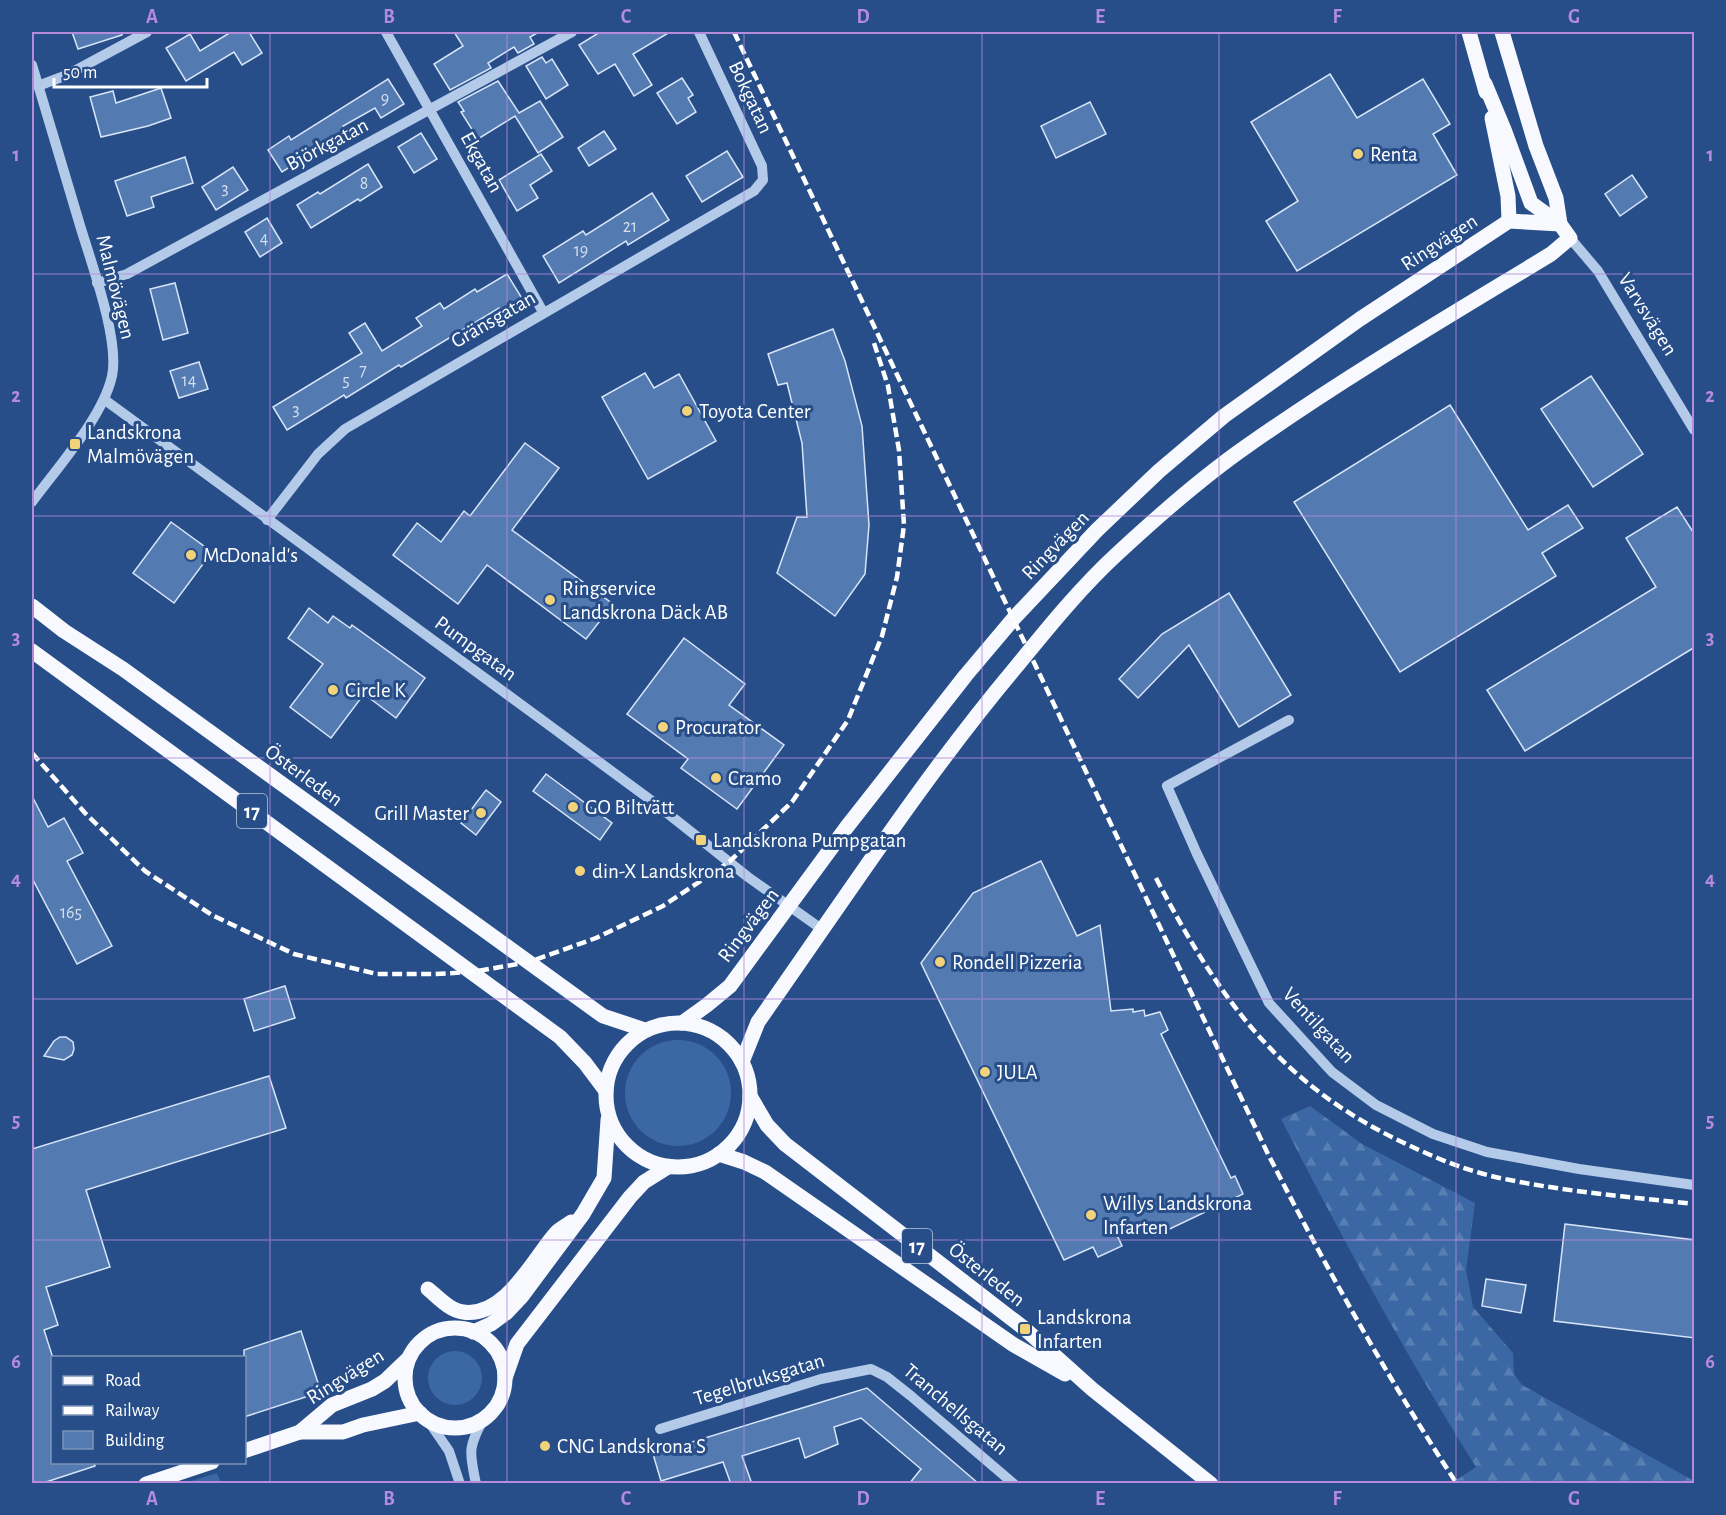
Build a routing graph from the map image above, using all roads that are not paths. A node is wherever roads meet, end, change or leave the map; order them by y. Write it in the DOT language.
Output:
graph roads {
  1 [pos="147,32"];
  2 [pos="386,32"];
  3 [pos="572,32"];
  4 [pos="699,32"];
  5 [pos="1469,32"];
  6 [pos="1502,32"];
  7 [pos="32,65"];
  8 [pos="1485,84"];
  9 [pos="38,86"];
  10 [pos="430,110"];
  11 [pos="763,180"];
  12 [pos="1509,221"];
  13 [pos="1560,224"];
  14 [pos="1570,238"];
  15 [pos="97,283"];
  16 [pos="543,312"];
  17 [pos="105,400"];
  18 [pos="1695,430"];
  19 [pos="32,502"];
  20 [pos="267,520"];
  21 [pos="32,606"];
  22 [pos="32,651"];
  23 [pos="1289,720"];
  24 [pos="789,906"];
  25 [pos="823,930"];
  26 [pos="682,1023"];
  27 [pos="645,1030"];
  28 [pos="742,1062"];
  29 [pos="606,1091"];
  30 [pos="750,1096"];
  31 [pos="608,1114"];
  32 [pos="719,1154"];
  33 [pos="668,1167"];
  34 [pos="1695,1185"];
  35 [pos="584,1214"];
  36 [pos="428,1289"];
  37 [pos="472,1332"];
  38 [pos="411,1356"];
  39 [pos="871,1370"];
  40 [pos="505,1378"];
  41 [pos="1092,1389"];
  42 [pos="423,1416"];
  43 [pos="483,1420"];
  44 [pos="660,1429"];
  45 [pos="300,1432"];
  46 [pos="246,1450"];
  47 [pos="206,1464"];
  48 [pos="146,1484"];
  49 [pos="460,1484"];
  50 [pos="476,1484"];
  51 [pos="1014,1484"];
  52 [pos="1211,1484"];
  1 -- 9 [label="street"];
  2 -- 10 [label="street, Ekgatan"];
  3 -- 10 [label="street, Björkgatan"];
  4 -- 11 [label="street, Bokgatan"];
  5 -- 8 [label="main road, Varvsvägen"];
  6 -- 13 [label="main road, Varvsvägen"];
  7 -- 9 [label="street, Malmövägen"];
  8 -- 12 [label="main road, Varvsvägen"];
  8 -- 13 [label="main road, Varvsvägen"];
  9 -- 15 [label="street, Malmövägen"];
  10 -- 15 [label="street, Björkgatan"];
  10 -- 16 [label="street, Ekgatan"];
  11 -- 16 [label="street, Gränsgatan"];
  12 -- 13 [label="main road, Ringvägen"];
  12 -- 24 [label="main road, Ringvägen"];
  13 -- 14 [label="main road, Varvsvägen"];
  14 -- 18 [label="street, Varvsvägen"];
  14 -- 25 [label="main road"];
  15 -- 17 [label="street, Malmövägen"];
  16 -- 20 [label="street, Gränsgatan"];
  17 -- 19 [label="street, Malmövägen"];
  17 -- 20 [label="street, Pumpgatan"];
  20 -- 24 [label="street, Pumpgatan"];
  21 -- 27 [label="main road, Österleden / 17"];
  22 -- 29 [label="main road, 17"];
  23 -- 34 [label="street, Ventilgatan"];
  24 -- 25 [label="street, Pumpgatan"];
  24 -- 26 [label="main road, Ringvägen"];
  25 -- 28 [label="main road"];
  26 -- 27 [label="main road, 17"];
  26 -- 28 [label="main road, 17"];
  27 -- 29 [label="main road, 17"];
  28 -- 30 [label="main road, 17"];
  29 -- 31 [label="main road, 17"];
  30 -- 32 [label="main road, 17"];
  30 -- 41 [label="main road, Österleden / 17"];
  31 -- 33 [label="main road, 17"];
  31 -- 35 [label="main road"];
  32 -- 33 [label="main road, 17"];
  32 -- 41 [label="main road, Österleden / 17"];
  33 -- 40 [label="main road"];
  35 -- 36 [label="main road"];
  35 -- 37 [label="main road"];
  37 -- 38 [label="main road"];
  37 -- 40 [label="main road"];
  38 -- 42 [label="main road"];
  38 -- 45 [label="main road, Ringvägen"];
  39 -- 44 [label="street, Tegelbruksgatan"];
  39 -- 51 [label="street, Tranchellsgatan"];
  40 -- 43 [label="main road"];
  41 -- 52 [label="main road, Österleden / 17"];
  42 -- 43 [label="main road"];
  42 -- 45 [label="main road, Ringvägen"];
  42 -- 49 [label="street"];
  43 -- 50 [label="street"];
  45 -- 46 [label="main road, Ringvägen"];
  47 -- 48 [label="main road"];
}
